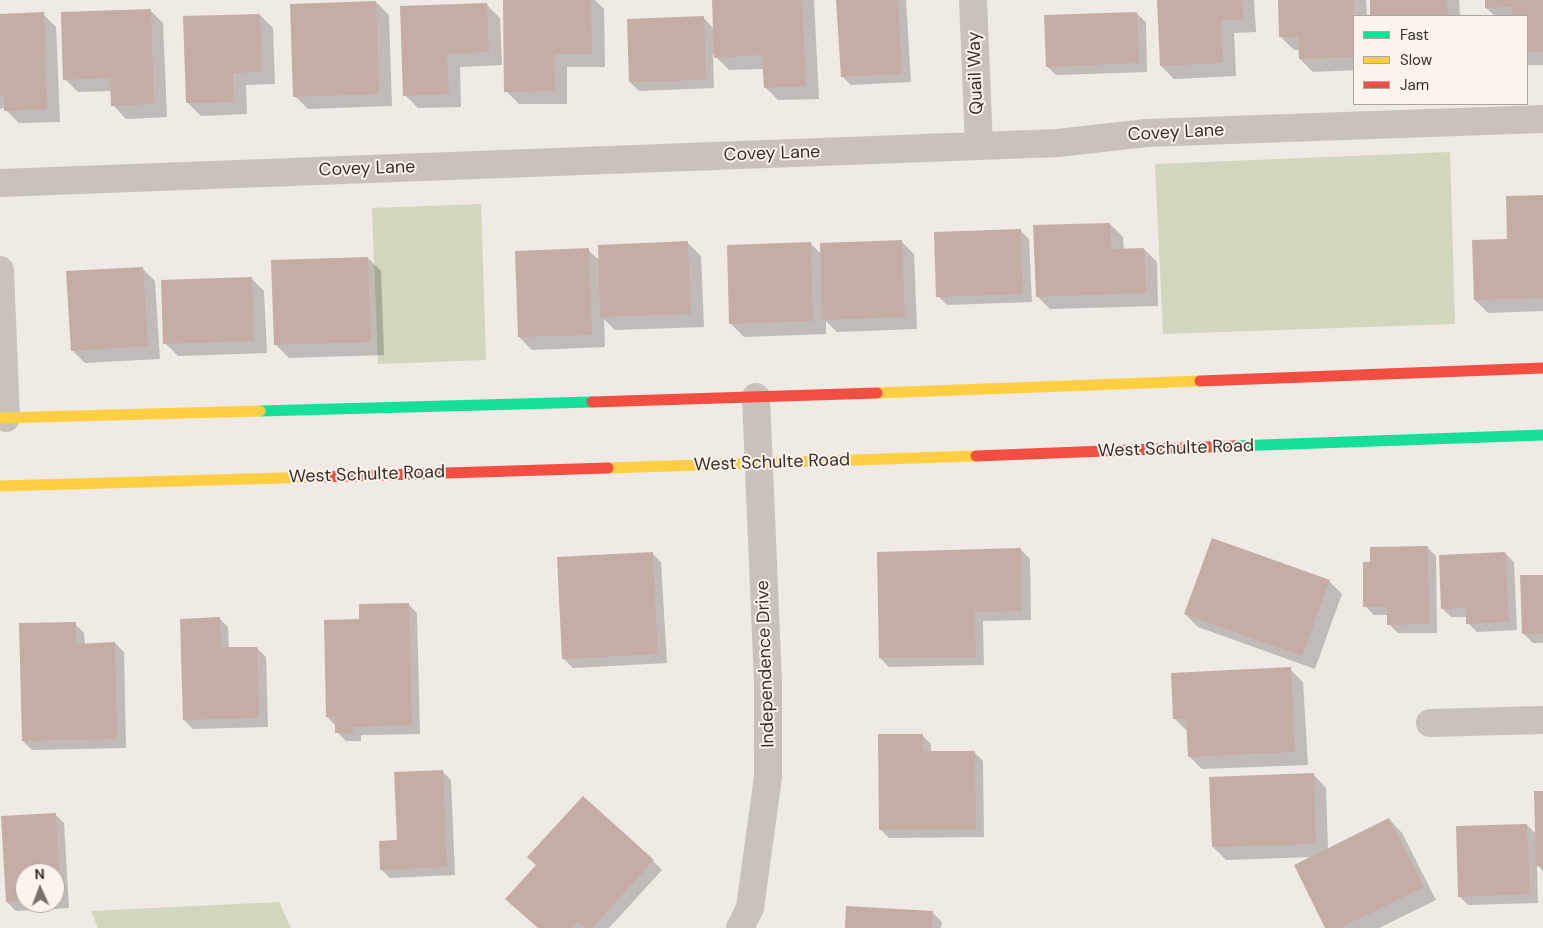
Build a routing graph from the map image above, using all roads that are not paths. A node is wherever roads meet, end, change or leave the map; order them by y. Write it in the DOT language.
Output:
graph roads {
  1 [pos="974,0"];
  2 [pos="1543,119"];
  3 [pos="980,146"];
  4 [pos="0,183"];
  5 [pos="0,270"];
  6 [pos="1543,368"];
  7 [pos="756,397"];
  8 [pos="3,418"];
  9 [pos="1543,435"];
  10 [pos="758,463"];
  11 [pos="0,486"];
  12 [pos="1543,720"];
  13 [pos="1430,723"];
  14 [pos="740,928"];
  1 -- 3 [label="street, Quail Way"];
  2 -- 3 [label="street, Covey Lane"];
  3 -- 4 [label="street, Covey Lane"];
  5 -- 8 [label="street"];
  6 -- 7 [label="main road"];
  7 -- 8 [label="main road"];
  7 -- 10 [label="street, Independence Drive"];
  9 -- 10 [label="main road, West Schulte Road"];
  10 -- 11 [label="main road, West Schulte Road"];
  10 -- 14 [label="street, Independence Drive"];
  12 -- 13 [label="street"];
}
